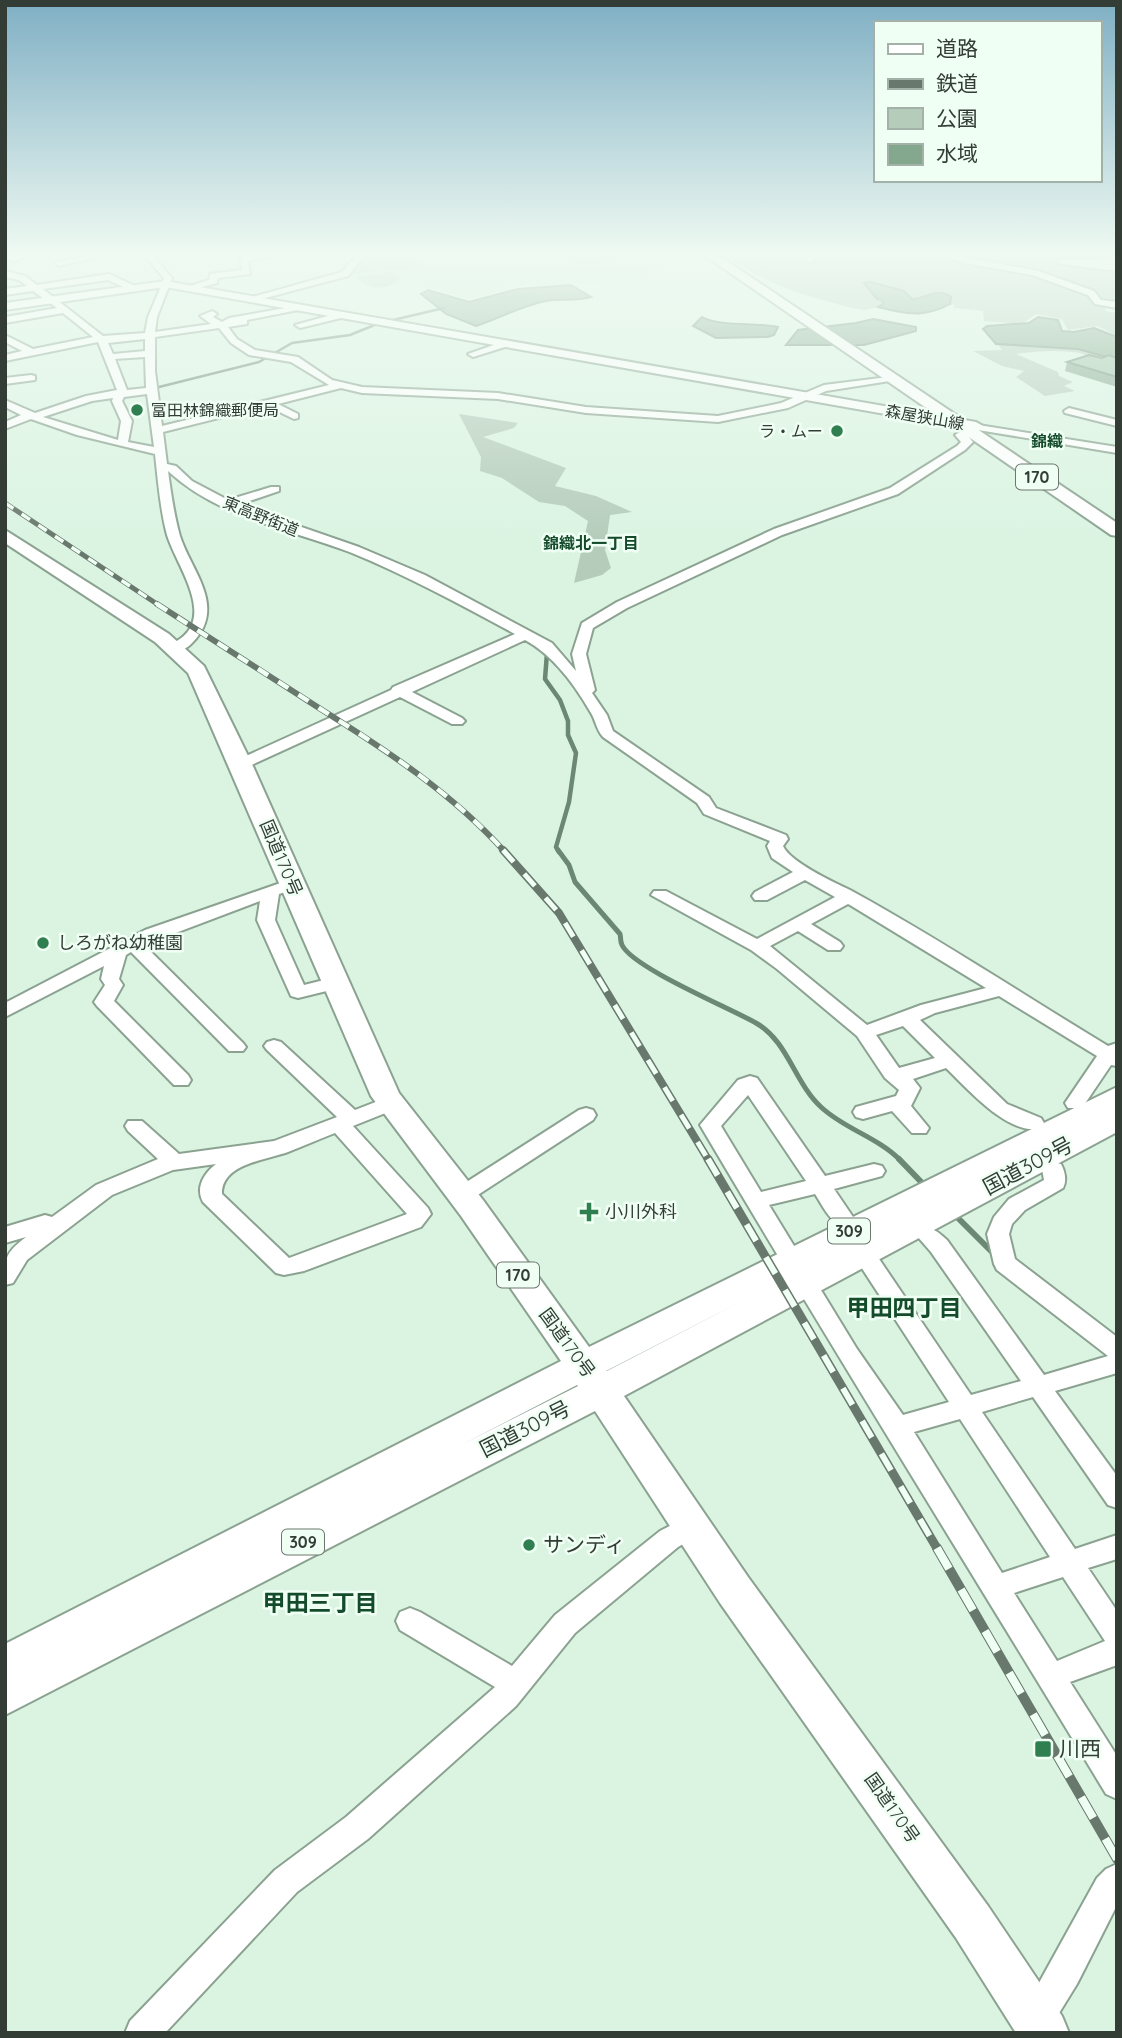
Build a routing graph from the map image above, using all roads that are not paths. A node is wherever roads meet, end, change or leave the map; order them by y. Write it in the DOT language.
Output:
graph roads {
  1 [pos="34,350"];
  2 [pos="106,350"];
  3 [pos="248,350"];
  4 [pos="487,350"];
  5 [pos="516,350"];
  6 [pos="544,350"];
  7 [pos="856,350"];
  8 [pos="857,350"];
  9 [pos="29,351"];
  10 [pos="150,353"];
  11 [pos="473,354"];
  12 [pos="496,356"];
  13 [pos="110,357"];
  14 [pos="5,358"];
  15 [pos="7,376"];
  16 [pos="31,377"];
  17 [pos="892,378"];
  18 [pos="338,386"];
  19 [pos="151,390"];
  20 [pos="121,395"];
  21 [pos="806,396"];
  22 [pos="266,402"];
  23 [pos="5,403"];
  24 [pos="1069,411"];
  25 [pos="33,415"];
  26 [pos="294,416"];
  27 [pos="1117,423"];
  28 [pos="5,426"];
  29 [pos="967,426"];
  30 [pos="157,430"];
  31 [pos="123,442"];
  32 [pos="1117,450"];
  33 [pos="160,452"];
  34 [pos="162,466"];
  35 [pos="275,489"];
  36 [pos="228,504"];
  37 [pos="1117,521"];
  38 [pos="1117,531"];
  39 [pos="5,535"];
  40 [pos="524,635"];
  41 [pos="174,648"];
  42 [pos="398,691"];
  43 [pos="588,698"];
  44 [pos="457,721"];
  45 [pos="241,764"];
  46 [pos="805,873"];
  47 [pos="282,887"];
  48 [pos="660,895"];
  49 [pos="761,896"];
  50 [pos="848,897"];
  51 [pos="798,924"];
  52 [pos="757,946"];
  53 [pos="834,946"];
  54 [pos="125,948"];
  55 [pos="1001,990"];
  56 [pos="5,1012"];
  57 [pos="907,1019"];
  58 [pos="864,1032"];
  59 [pos="274,1046"];
  60 [pos="236,1047"];
  61 [pos="950,1060"];
  62 [pos="1114,1061"];
  63 [pos="899,1077"];
  64 [pos="181,1080"];
  65 [pos="1117,1097"];
  66 [pos="391,1103"];
  67 [pos="897,1103"];
  68 [pos="863,1112"];
  69 [pos="586,1115"];
  70 [pos="1117,1119"];
  71 [pos="345,1121"];
  72 [pos="1034,1123"];
  73 [pos="135,1126"];
  74 [pos="919,1128"];
  75 [pos="1117,1136"];
  76 [pos="261,1150"];
  77 [pos="174,1162"];
  78 [pos="1053,1169"];
  79 [pos="874,1171"];
  80 [pos="819,1185"];
  81 [pos="462,1195"];
  82 [pos="754,1201"];
  83 [pos="842,1217"];
  84 [pos="55,1227"];
  85 [pos="5,1236"];
  86 [pos="928,1236"];
  87 [pos="863,1253"];
  88 [pos="794,1263"];
  89 [pos="5,1277"];
  90 [pos="1117,1350"];
  91 [pos="1117,1363"];
  92 [pos="591,1378"];
  93 [pos="1038,1386"];
  94 [pos="966,1407"];
  95 [pos="897,1427"];
  96 [pos="1117,1497"];
  97 [pos="691,1526"];
  98 [pos="1117,1547"];
  99 [pos="1069,1563"];
  100 [pos="996,1587"];
  101 [pos="410,1620"];
  102 [pos="1117,1635"];
  103 [pos="1117,1647"];
  104 [pos="5,1665"];
  105 [pos="1051,1676"];
  106 [pos="516,1684"];
  107 [pos="5,1695"];
  108 [pos="1117,1784"];
  109 [pos="1117,1880"];
  110 [pos="1038,2027"];
  111 [pos="142,2033"];
  1 -- 9 [label="street"];
  2 -- 13 [label="street"];
  3 -- 18 [label="street"];
  4 -- 11 [label="street"];
  5 -- 12 [label="street"];
  6 -- 21 [label="main road, 森屋狭山線"];
  7 -- 17 [label="highway, 170"];
  8 -- 29 [label="highway, 170"];
  9 -- 14 [label="street"];
  10 -- 13 [label="street"];
  10 -- 19 [label="street"];
  13 -- 20 [label="street"];
  15 -- 16 [label="street"];
  17 -- 21 [label="street"];
  17 -- 29 [label="highway, 170"];
  18 -- 21 [label="street"];
  18 -- 22 [label="street"];
  19 -- 20 [label="street"];
  19 -- 30 [label="street"];
  20 -- 25 [label="street"];
  20 -- 31 [label="street"];
  21 -- 29 [label="main road, 森屋狭山線"];
  22 -- 26 [label="street"];
  22 -- 30 [label="street"];
  23 -- 25 [label="street"];
  24 -- 27 [label="street"];
  25 -- 28 [label="street"];
  25 -- 31 [label="street"];
  29 -- 32 [label="street"];
  29 -- 37 [label="highway, 170"];
  29 -- 38 [label="highway, 170"];
  29 -- 43 [label="street"];
  30 -- 33 [label="street"];
  31 -- 33 [label="street"];
  33 -- 34 [label="street"];
  34 -- 36 [label="street, 東高野街道"];
  34 -- 41 [label="street"];
  35 -- 36 [label="street"];
  36 -- 40 [label="street, 東高野街道"];
  39 -- 41 [label="highway, 国道170号 / 170"];
  40 -- 42 [label="street"];
  40 -- 43 [label="street, 東高野街道"];
  41 -- 45 [label="highway, 国道170号 / 170"];
  42 -- 44 [label="street"];
  42 -- 45 [label="street"];
  43 -- 46 [label="street"];
  45 -- 47 [label="highway, 国道170号 / 170"];
  46 -- 49 [label="street"];
  46 -- 50 [label="street"];
  47 -- 54 [label="street"];
  47 -- 66 [label="highway, 国道170号 / 170"];
  48 -- 52 [label="street"];
  50 -- 51 [label="street"];
  50 -- 55 [label="street"];
  51 -- 52 [label="street"];
  51 -- 53 [label="street"];
  52 -- 58 [label="street"];
  54 -- 56 [label="street"];
  54 -- 60 [label="street"];
  54 -- 64 [label="street"];
  55 -- 57 [label="street"];
  55 -- 62 [label="street"];
  57 -- 58 [label="street"];
  57 -- 61 [label="street"];
  58 -- 63 [label="street"];
  59 -- 71 [label="street"];
  61 -- 63 [label="street"];
  61 -- 72 [label="street"];
  62 -- 72 [label="highway, 309"];
  63 -- 67 [label="street"];
  65 -- 88 [label="highway, 国道309号 / 309"];
  66 -- 71 [label="street"];
  66 -- 81 [label="highway, 国道170号 / 170"];
  67 -- 68 [label="street"];
  67 -- 74 [label="street"];
  69 -- 81 [label="street"];
  70 -- 87 [label="highway, 国道309号 / 309"];
  71 -- 76 [label="street"];
  71 -- 76 [label="street"];
  72 -- 83 [label="highway, 309"];
  73 -- 77 [label="street"];
  75 -- 78 [label="highway, 309"];
  76 -- 77 [label="street"];
  77 -- 84 [label="street"];
  78 -- 86 [label="highway, 309"];
  78 -- 90 [label="street"];
  79 -- 80 [label="street"];
  80 -- 82 [label="street"];
  80 -- 82 [label="street"];
  80 -- 83 [label="street"];
  81 -- 92 [label="highway, 国道170号 / 170"];
  82 -- 88 [label="street"];
  83 -- 88 [label="highway, 309"];
  84 -- 85 [label="street"];
  84 -- 89 [label="street"];
  86 -- 87 [label="highway, 309"];
  86 -- 93 [label="street"];
  87 -- 88 [label="highway, 国道309号 / 309"];
  87 -- 94 [label="street"];
  88 -- 92 [label="highway, 国道309号 / 309"];
  88 -- 92 [label="highway, 国道309号 / 309"];
  88 -- 95 [label="street"];
  91 -- 93 [label="street"];
  92 -- 97 [label="highway, 国道170号 / 170"];
  92 -- 104 [label="highway, 国道309号 / 309"];
  92 -- 107 [label="highway, 国道309号 / 309"];
  93 -- 94 [label="street"];
  93 -- 96 [label="street"];
  94 -- 95 [label="street"];
  94 -- 99 [label="street"];
  95 -- 100 [label="street"];
  97 -- 106 [label="street"];
  97 -- 110 [label="highway, 国道170号 / 170"];
  98 -- 99 [label="street"];
  99 -- 100 [label="street"];
  99 -- 102 [label="street"];
  100 -- 105 [label="street"];
  101 -- 106 [label="street"];
  103 -- 105 [label="street"];
  105 -- 108 [label="street"];
  106 -- 111 [label="street"];
  109 -- 110 [label="street"];
}
